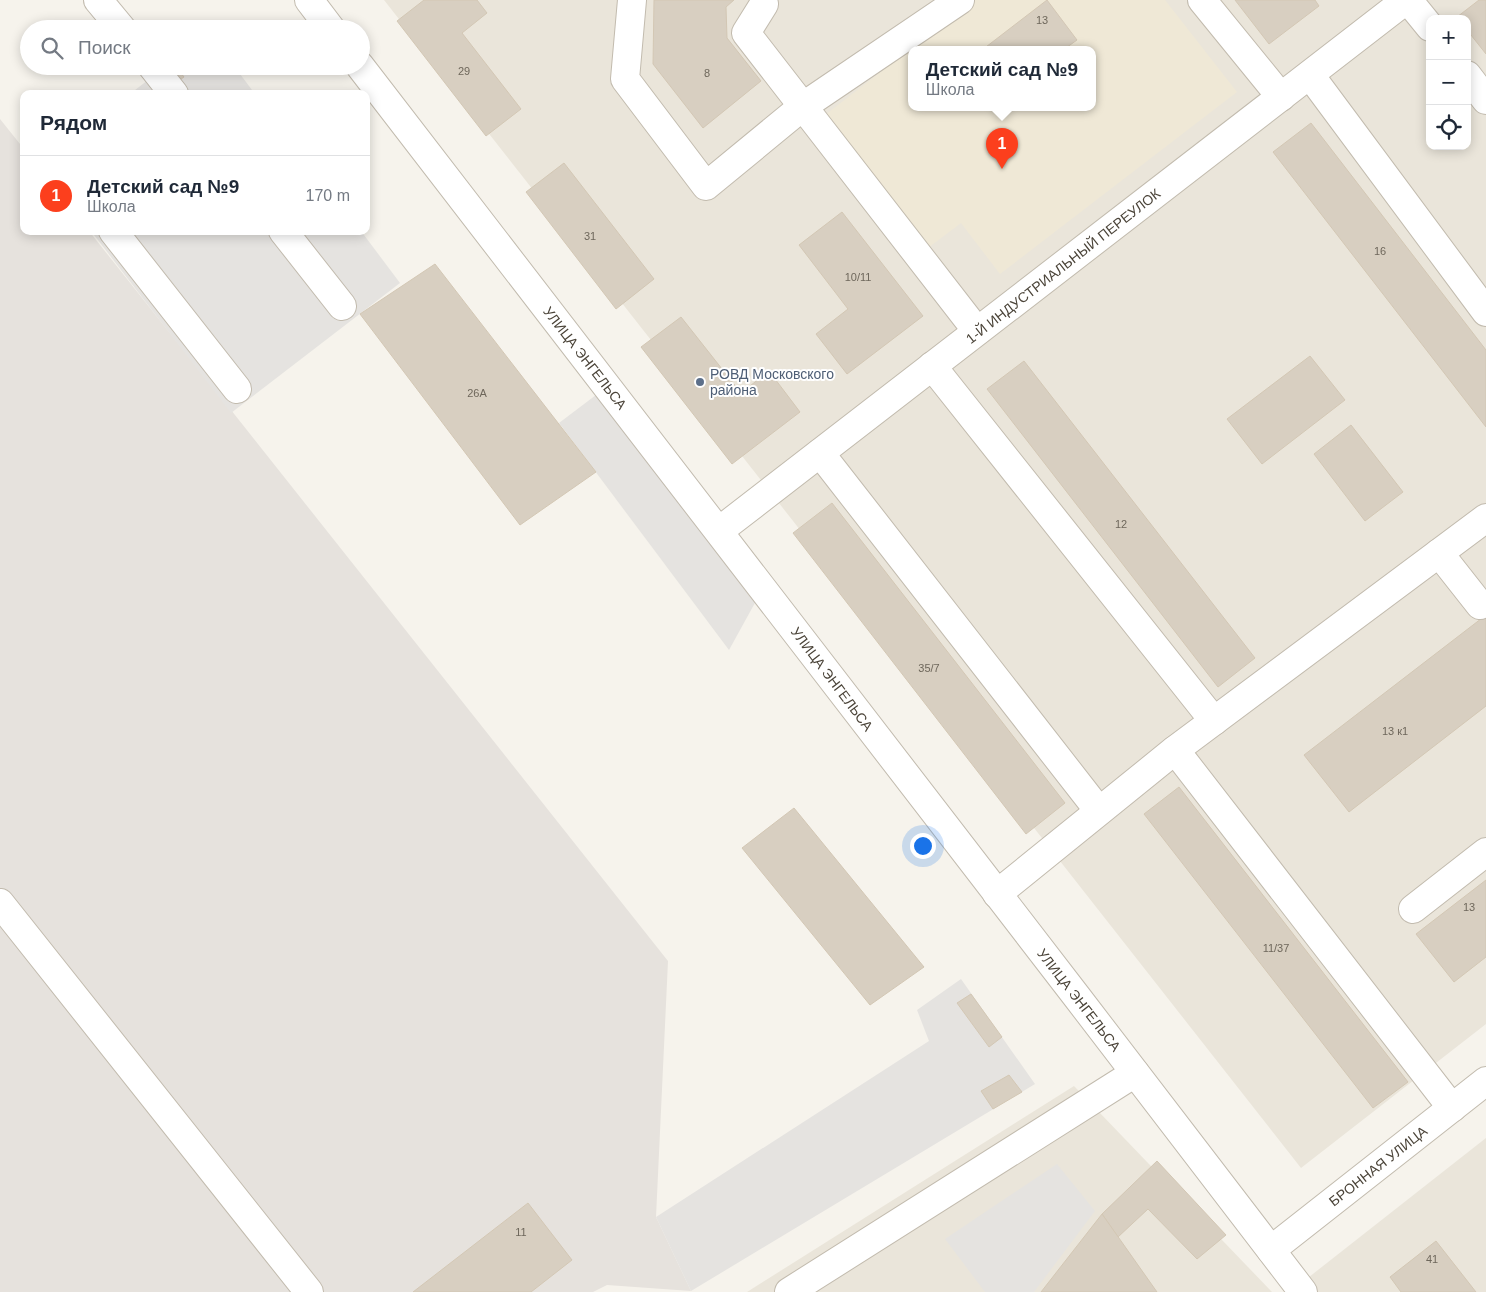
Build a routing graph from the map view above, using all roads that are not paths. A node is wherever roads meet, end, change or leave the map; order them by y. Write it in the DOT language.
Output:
graph roads {
  1 [pos="98,0"];
  2 [pos="309,0"];
  3 [pos="632,0"];
  4 [pos="960,0"];
  5 [pos="1202,0"];
  6 [pos="1407,0"];
  7 [pos="764,4"];
  8 [pos="115,20"];
  9 [pos="325,20"];
  10 [pos="1426,22"];
  11 [pos="159,75"];
  12 [pos="367,75"];
  13 [pos="1310,75"];
  14 [pos="1471,81"];
  15 [pos="171,90"];
  16 [pos="1281,97"];
  17 [pos="1486,100"];
  18 [pos="802,107"];
  19 [pos="116,235"];
  20 [pos="286,235"];
  21 [pos="342,306"];
  22 [pos="1486,312"];
  23 [pos="977,331"];
  24 [pos="932,366"];
  25 [pos="237,389"];
  26 [pos="820,453"];
  27 [pos="1486,518"];
  28 [pos="704,520"];
  29 [pos="1439,553"];
  30 [pos="1480,605"];
  31 [pos="1214,721"];
  32 [pos="1175,750"];
  33 [pos="1099,811"];
  34 [pos="1486,852"];
  35 [pos="997,894"];
  36 [pos="0,903"];
  37 [pos="1413,909"];
  38 [pos="1135,1073"];
  39 [pos="1486,1081"];
  40 [pos="1452,1108"];
  41 [pos="1270,1250"];
  42 [pos="309,1292"];
  43 [pos="788,1292"];
  44 [pos="1303,1292"];
  1 -- 8 [label="street"];
  2 -- 9 [label="street"];
  3 -- 18 [label="street"];
  4 -- 18 [label="street"];
  5 -- 16 [label="street"];
  6 -- 10 [label="street"];
  6 -- 13 [label="street, 1-Й ИНДУСТРИАЛЬНЫЙ ПЕРЕУЛОК"];
  7 -- 18 [label="street"];
  11 -- 15 [label="street"];
  12 -- 28 [label="street, УЛИЦА ЭНГЕЛЬСА"];
  13 -- 16 [label="street, 1-Й ИНДУСТРИАЛЬНЫЙ ПЕРЕУЛОК"];
  13 -- 22 [label="street"];
  14 -- 17 [label="street"];
  16 -- 23 [label="street, 1-Й ИНДУСТРИАЛЬНЫЙ ПЕРЕУЛОК"];
  18 -- 23 [label="street"];
  19 -- 25 [label="street"];
  20 -- 21 [label="street"];
  23 -- 24 [label="street, 1-Й ИНДУСТРИАЛЬНЫЙ ПЕРЕУЛОК"];
  24 -- 26 [label="street, 1-Й ИНДУСТРИАЛЬНЫЙ ПЕРЕУЛОК"];
  24 -- 31 [label="street"];
  26 -- 28 [label="street, 1-Й ИНДУСТРИАЛЬНЫЙ ПЕРЕУЛОК"];
  26 -- 33 [label="street"];
  27 -- 29 [label="street"];
  28 -- 35 [label="street, УЛИЦА ЭНГЕЛЬСА"];
  29 -- 30 [label="street"];
  29 -- 31 [label="street"];
  31 -- 32 [label="street"];
  32 -- 33 [label="street"];
  32 -- 40 [label="street"];
  33 -- 35 [label="street"];
  34 -- 37 [label="street"];
  35 -- 38 [label="street, УЛИЦА ЭНГЕЛЬСА"];
  36 -- 42 [label="street"];
  38 -- 41 [label="street, УЛИЦА ЭНГЕЛЬСА"];
  38 -- 43 [label="street"];
  39 -- 40 [label="street, БРОННАЯ УЛИЦА"];
  40 -- 41 [label="street, БРОННАЯ УЛИЦА"];
  41 -- 44 [label="street, УЛИЦА ЭНГЕЛЬСА"];
}
